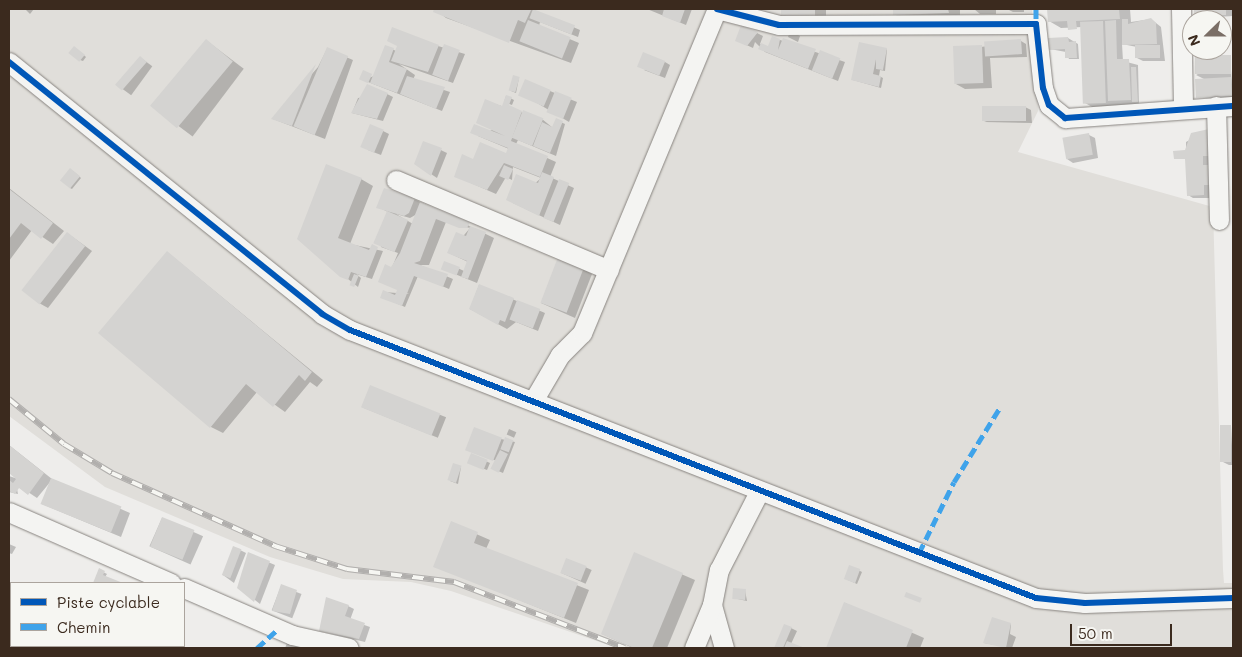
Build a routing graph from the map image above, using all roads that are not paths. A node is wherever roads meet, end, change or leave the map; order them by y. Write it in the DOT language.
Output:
graph roads {
  1 [pos="717,9"];
  2 [pos="1181,9"];
  3 [pos="9,62"];
  4 [pos="1225,106"];
  5 [pos="1183,108"];
  6 [pos="396,180"];
  7 [pos="1219,220"];
  8 [pos="608,270"];
  9 [pos="533,400"];
  10 [pos="759,492"];
  11 [pos="9,512"];
  12 [pos="169,582"];
  13 [pos="185,588"];
  14 [pos="1233,598"];
  15 [pos="712,605"];
  16 [pos="349,648"];
  17 [pos="694,648"];
  18 [pos="724,648"];
  1 -- 5 [label="street"];
  1 -- 8 [label="street"];
  2 -- 5 [label="street"];
  3 -- 9 [label="street"];
  4 -- 5 [label="street"];
  4 -- 7 [label="street"];
  6 -- 8 [label="street"];
  8 -- 9 [label="street"];
  9 -- 10 [label="street"];
  10 -- 14 [label="street"];
  10 -- 15 [label="street"];
  11 -- 12 [label="street"];
  13 -- 16 [label="street"];
  15 -- 17 [label="street"];
  15 -- 18 [label="street"];
}
